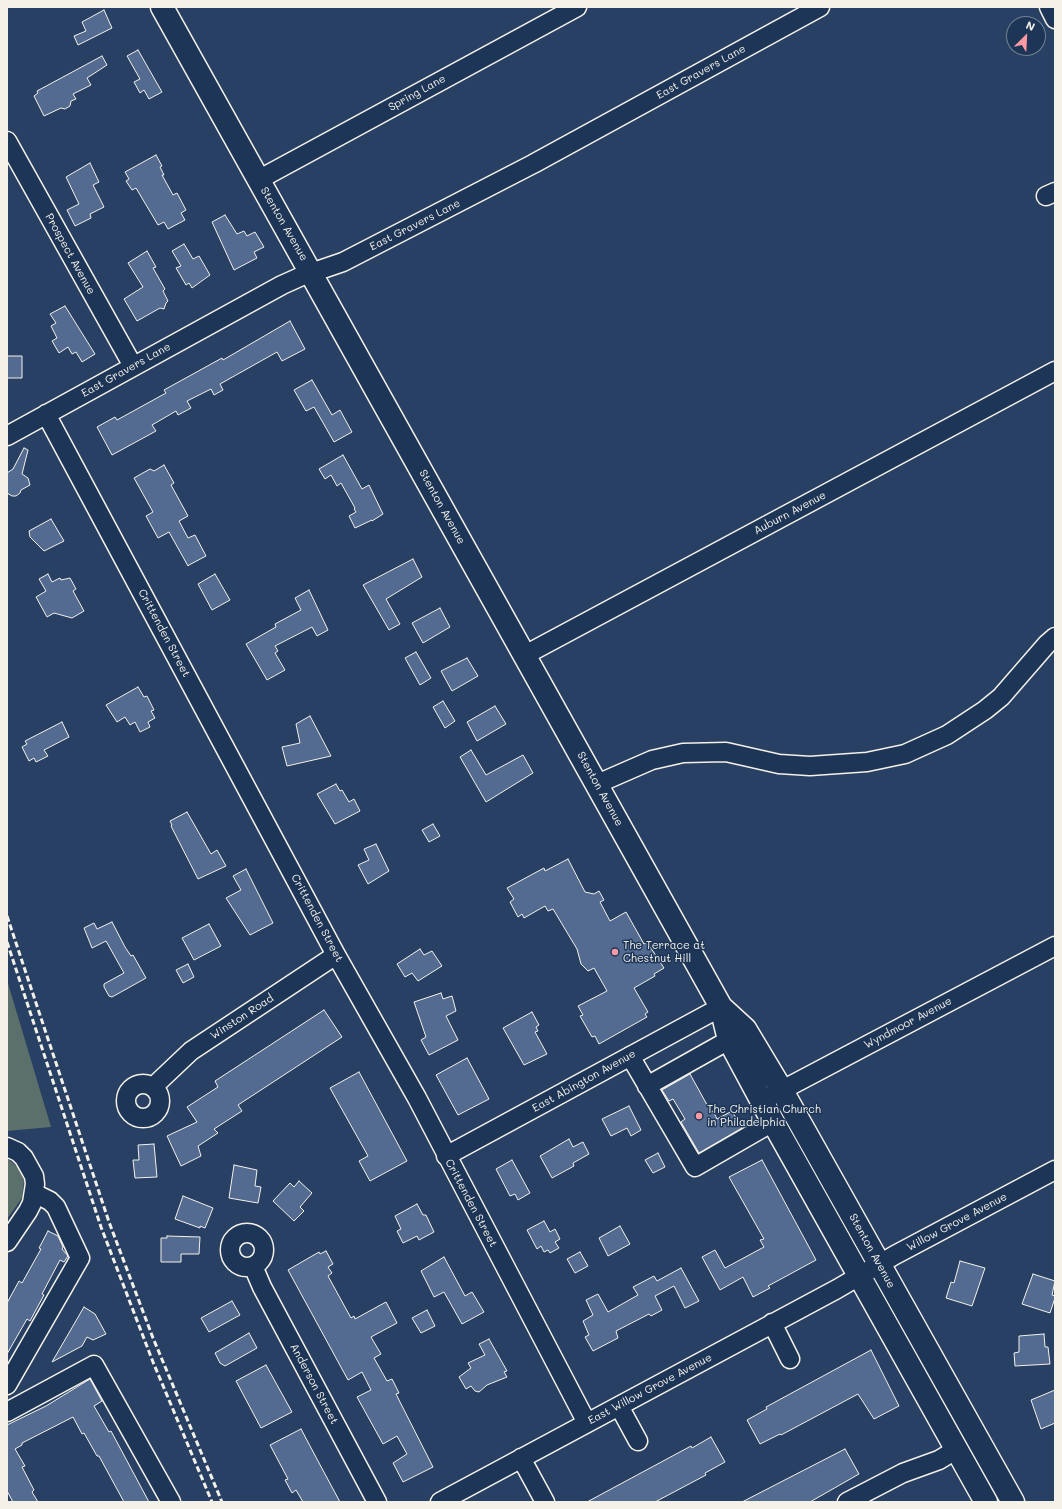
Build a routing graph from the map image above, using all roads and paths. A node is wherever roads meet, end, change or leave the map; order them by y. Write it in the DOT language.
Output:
graph roads {
  1 [pos="162,7"];
  2 [pos="577,7"];
  3 [pos="820,7"];
  4 [pos="1049,7"];
  5 [pos="1055,19"];
  6 [pos="8,147"];
  7 [pos="258,180"];
  8 [pos="311,273"];
  9 [pos="133,366"];
  10 [pos="1055,371"];
  11 [pos="46,414"];
  12 [pos="7,436"];
  13 [pos="1055,637"];
  14 [pos="525,655"];
  15 [pos="597,784"];
  16 [pos="1055,946"];
  17 [pos="336,955"];
  18 [pos="721,1007"];
  19 [pos="729,1040"];
  20 [pos="630,1056"];
  21 [pos="647,1086"];
  22 [pos="153,1087"];
  23 [pos="781,1089"];
  24 [pos="762,1101"];
  25 [pos="773,1122"];
  26 [pos="7,1147"];
  27 [pos="446,1156"];
  28 [pos="1055,1170"];
  29 [pos="34,1193"];
  30 [pos="7,1242"];
  31 [pos="879,1263"];
  32 [pos="253,1266"];
  33 [pos="859,1276"];
  34 [pos="772,1323"];
  35 [pos="790,1359"];
  36 [pos="7,1385"];
  37 [pos="619,1406"];
  38 [pos="7,1412"];
  39 [pos="587,1423"];
  40 [pos="638,1441"];
  41 [pos="956,1449"];
  42 [pos="521,1458"];
  43 [pos="171,1502"];
  44 [pos="378,1502"];
  45 [pos="440,1502"];
  46 [pos="545,1502"];
  47 [pos="847,1502"];
  48 [pos="986,1502"];
  49 [pos="1013,1502"];
  1 -- 7 [label="main road, Stenton Avenue"];
  2 -- 7 [label="street, Spring Lane"];
  3 -- 8 [label="street, East Gravers Lane"];
  4 -- 5 [label="street"];
  6 -- 9 [label="street, Prospect Avenue"];
  7 -- 8 [label="main road, Stenton Avenue"];
  8 -- 9 [label="street, East Gravers Lane"];
  8 -- 14 [label="main road, Stenton Avenue"];
  9 -- 11 [label="street, East Gravers Lane"];
  10 -- 14 [label="street, Auburn Avenue"];
  11 -- 12 [label="street, East Gravers Lane"];
  11 -- 17 [label="street, Crittenden Street"];
  13 -- 15 [label="street"];
  14 -- 15 [label="main road, Stenton Avenue"];
  15 -- 18 [label="main road, Stenton Avenue"];
  16 -- 23 [label="street, Wyndmoor Avenue"];
  17 -- 22 [label="street, Winston Road"];
  17 -- 27 [label="street, Crittenden Street"];
  18 -- 19 [label="main road, Stenton Avenue"];
  18 -- 20 [label="street, East Abington Avenue"];
  18 -- 23 [label="main road, Stenton Avenue"];
  19 -- 21 [label="street"];
  19 -- 24 [label="main road, Stenton Avenue"];
  20 -- 21 [label="street"];
  20 -- 27 [label="street, East Abington Avenue"];
  21 -- 25 [label="street"];
  23 -- 24 [label="street, Wyndmoor Avenue"];
  23 -- 31 [label="main road, Stenton Avenue"];
  24 -- 25 [label="main road, Stenton Avenue"];
  25 -- 33 [label="main road, Stenton Avenue"];
  26 -- 29 [label="street"];
  27 -- 39 [label="street, Crittenden Street"];
  28 -- 31 [label="street, Willow Grove Avenue"];
  29 -- 30 [label="street"];
  29 -- 36 [label="street"];
  31 -- 33 [label="street, Willow Grove Avenue"];
  31 -- 49 [label="main road, Stenton Avenue"];
  32 -- 44 [label="street, Anderson Street"];
  33 -- 34 [label="street, East Willow Grove Avenue"];
  33 -- 41 [label="main road, Stenton Avenue"];
  34 -- 35 [label="street"];
  34 -- 37 [label="street, East Willow Grove Avenue"];
  37 -- 39 [label="street, East Willow Grove Avenue"];
  37 -- 40 [label="street"];
  38 -- 43 [label="street"];
  39 -- 42 [label="street, East Willow Grove Avenue"];
  41 -- 47 [label="street"];
  41 -- 48 [label="main road, Stenton Avenue"];
  42 -- 45 [label="street, East Willow Grove Avenue"];
  42 -- 46 [label="street"];
}
